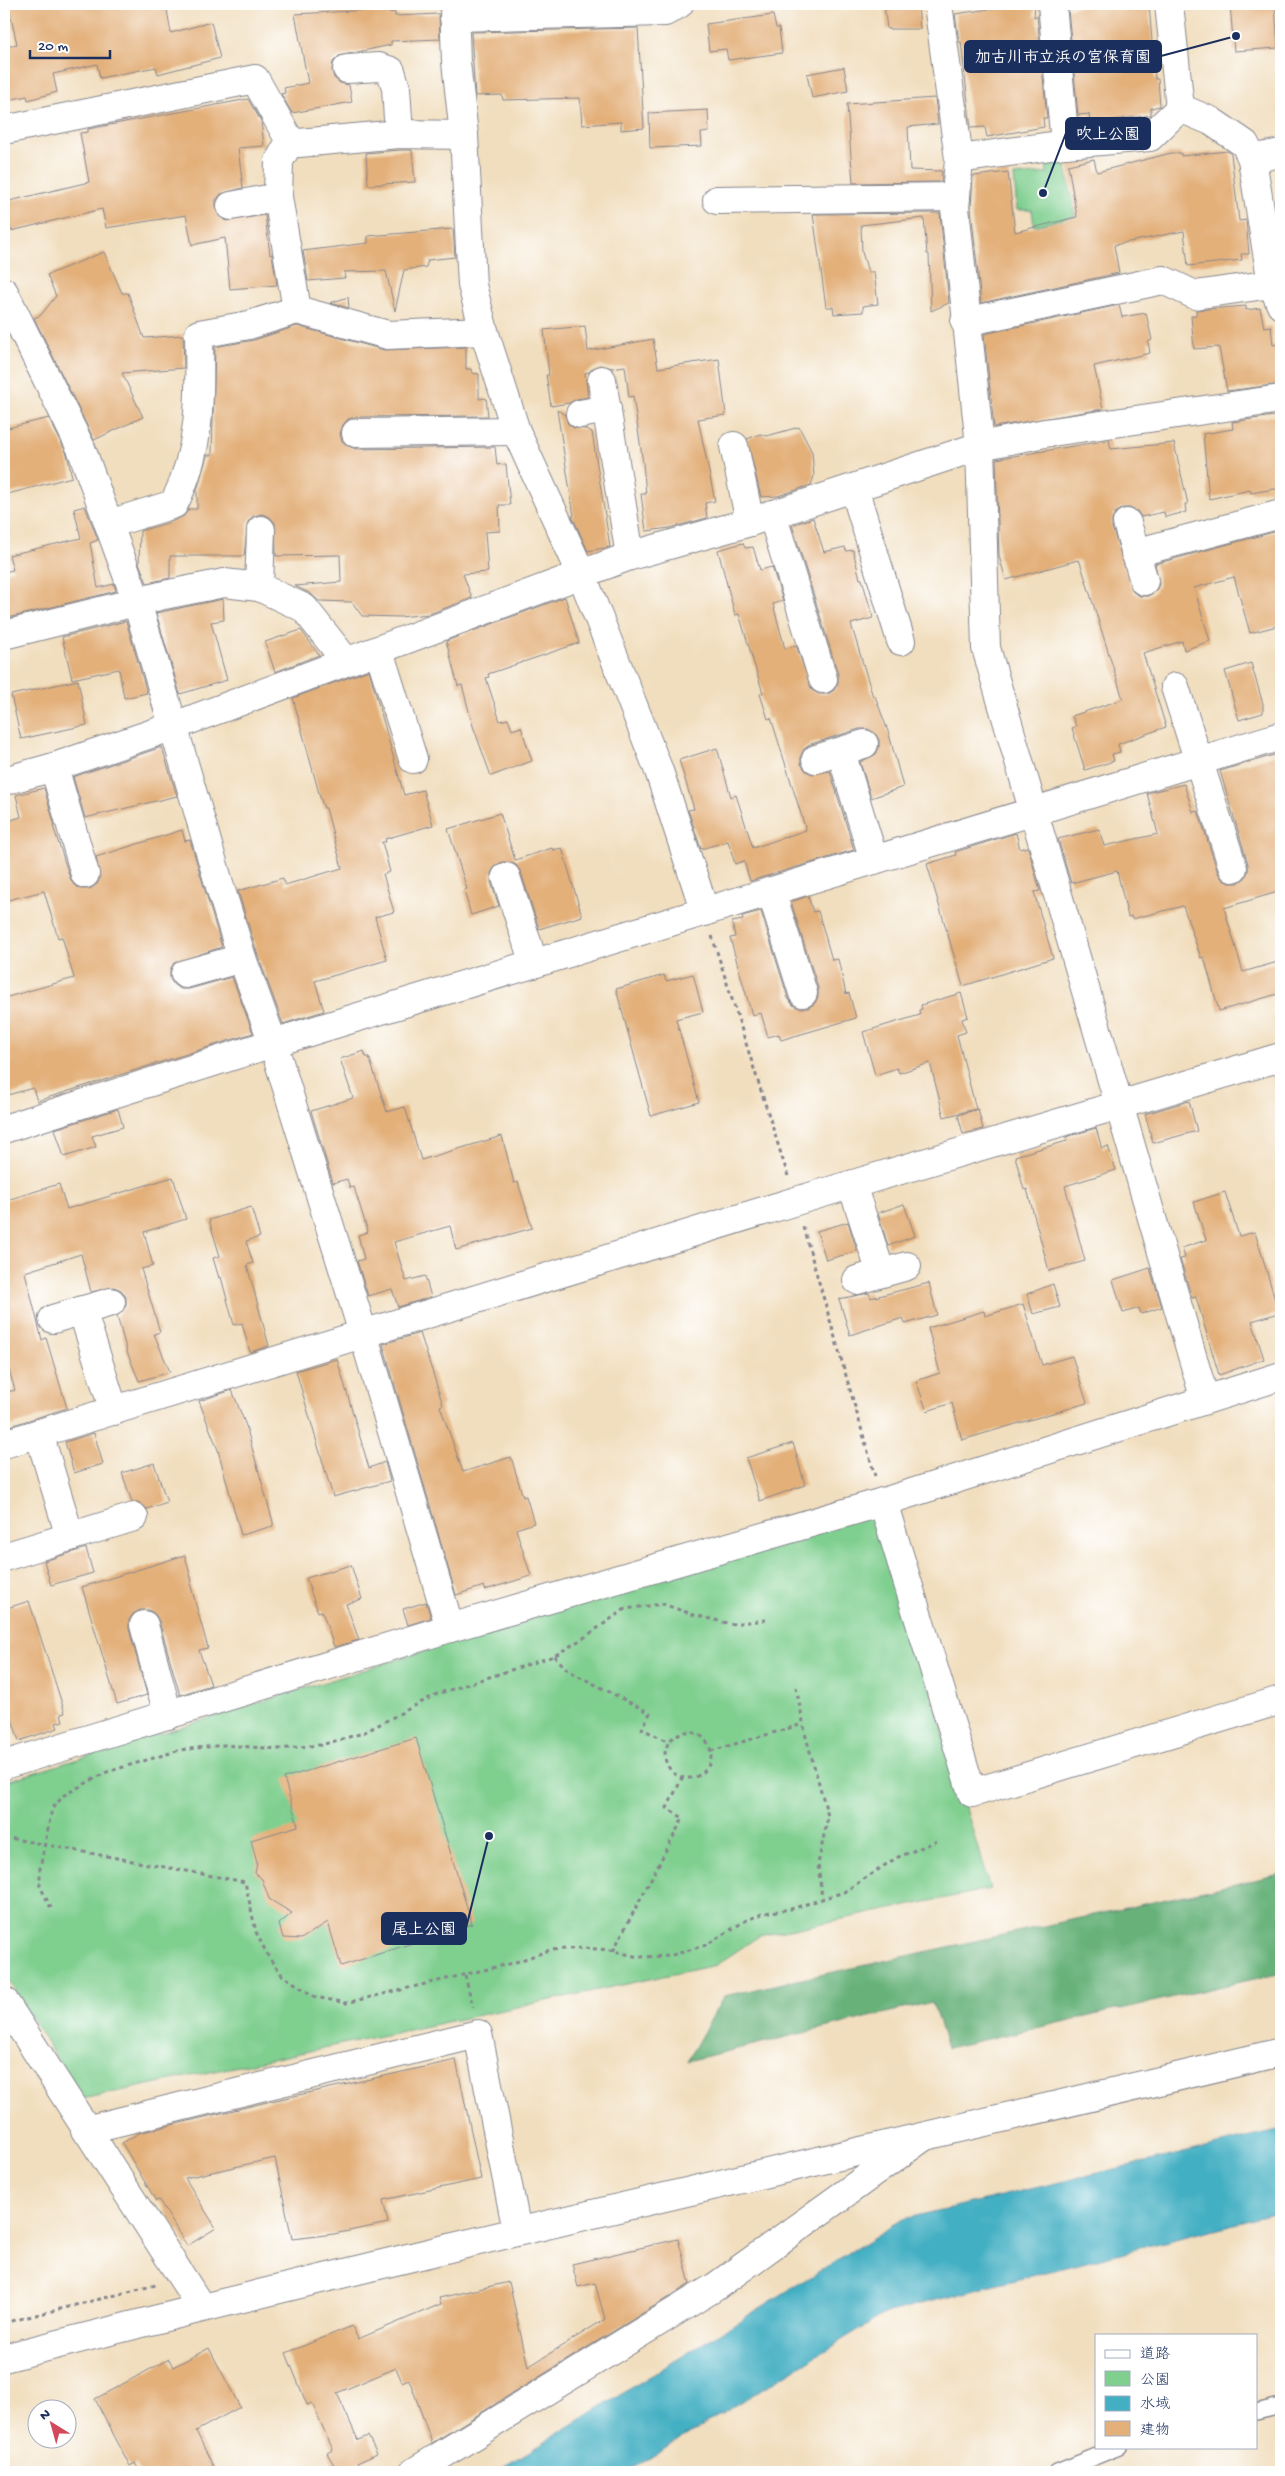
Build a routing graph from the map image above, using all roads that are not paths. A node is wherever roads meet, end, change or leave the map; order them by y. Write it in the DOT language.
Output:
graph roads {
  1 [pos="678,4"];
  2 [pos="938,4"];
  3 [pos="1052,4"];
  4 [pos="1169,4"];
  5 [pos="454,10"];
  6 [pos="347,69"];
  7 [pos="1180,108"];
  8 [pos="4,130"];
  9 [pos="399,134"];
  10 [pos="464,136"];
  11 [pos="290,141"];
  12 [pos="1065,144"];
  13 [pos="1281,153"];
  14 [pos="959,159"];
  15 [pos="1252,159"];
  16 [pos="278,197"];
  17 [pos="956,197"];
  18 [pos="717,200"];
  19 [pos="231,206"];
  20 [pos="1275,255"];
  21 [pos="4,292"];
  22 [pos="1276,294"];
  23 [pos="297,310"];
  24 [pos="965,322"];
  25 [pos="484,331"];
  26 [pos="14,333"];
  27 [pos="602,380"];
  28 [pos="1281,399"];
  29 [pos="608,409"];
  30 [pos="580,414"];
  31 [pos="516,431"];
  32 [pos="356,433"];
  33 [pos="734,446"];
  34 [pos="980,454"];
  35 [pos="856,494"];
  36 [pos="1281,514"];
  37 [pos="768,521"];
  38 [pos="1127,523"];
  39 [pos="108,524"];
  40 [pos="260,530"];
  41 [pos="1135,552"];
  42 [pos="630,556"];
  43 [pos="581,573"];
  44 [pos="1144,581"];
  45 [pos="259,587"];
  46 [pos="137,602"];
  47 [pos="4,635"];
  48 [pos="901,641"];
  49 [pos="381,656"];
  50 [pos="346,661"];
  51 [pos="823,679"];
  52 [pos="1175,687"];
  53 [pos="174,726"];
  54 [pos="1281,736"];
  55 [pos="840,752"];
  56 [pos="413,759"];
  57 [pos="1200,762"];
  58 [pos="54,767"];
  59 [pos="4,781"];
  60 [pos="1032,812"];
  61 [pos="874,860"];
  62 [pos="1233,868"];
  63 [pos="85,874"];
  64 [pos="506,877"];
  65 [pos="771,891"];
  66 [pos="705,912"];
  67 [pos="242,958"];
  68 [pos="534,964"];
  69 [pos="185,974"];
  70 [pos="803,993"];
  71 [pos="273,1043"];
  72 [pos="1281,1056"];
  73 [pos="1118,1106"];
  74 [pos="4,1129"];
  75 [pos="852,1185"];
  76 [pos="882,1273"];
  77 [pos="111,1302"];
  78 [pos="82,1310"];
  79 [pos="53,1319"];
  80 [pos="363,1333"];
  81 [pos="1281,1376"];
  82 [pos="1204,1400"];
  83 [pos="114,1411"];
  84 [pos="39,1433"];
  85 [pos="4,1444"];
  86 [pos="883,1502"];
  87 [pos="134,1517"];
  88 [pos="70,1537"];
  89 [pos="4,1557"];
  90 [pos="144,1625"];
  91 [pos="450,1628"];
  92 [pos="1281,1700"];
  93 [pos="168,1715"];
  94 [pos="4,1765"];
  95 [pos="4,2001"];
  96 [pos="1281,2052"];
  97 [pos="85,2130"];
  98 [pos="922,2138"];
  99 [pos="517,2231"];
  100 [pos="201,2307"];
  101 [pos="4,2358"];
  102 [pos="1281,2406"];
  103 [pos="1258,2412"];
  104 [pos="1117,2448"];
  105 [pos="414,2472"];
  106 [pos="1057,2472"];
  1 -- 5 [label="street"];
  2 -- 14 [label="street"];
  3 -- 12 [label="street"];
  4 -- 7 [label="street"];
  5 -- 10 [label="street"];
  6 -- 9 [label="street"];
  7 -- 12 [label="street"];
  7 -- 15 [label="street"];
  8 -- 11 [label="street"];
  9 -- 10 [label="street"];
  9 -- 11 [label="street"];
  10 -- 25 [label="street"];
  11 -- 16 [label="street"];
  12 -- 14 [label="street"];
  13 -- 15 [label="street"];
  14 -- 17 [label="street"];
  15 -- 20 [label="street"];
  16 -- 19 [label="street"];
  16 -- 23 [label="street"];
  17 -- 18 [label="street"];
  17 -- 24 [label="street"];
  20 -- 22 [label="street"];
  21 -- 26 [label="street"];
  22 -- 24 [label="street"];
  23 -- 25 [label="street"];
  23 -- 39 [label="street"];
  24 -- 34 [label="street"];
  25 -- 31 [label="street"];
  26 -- 39 [label="street"];
  27 -- 29 [label="street"];
  28 -- 34 [label="street"];
  29 -- 30 [label="street"];
  29 -- 42 [label="street"];
  31 -- 32 [label="street"];
  31 -- 43 [label="street"];
  33 -- 37 [label="street"];
  34 -- 35 [label="street"];
  34 -- 60 [label="street"];
  35 -- 37 [label="street"];
  35 -- 48 [label="street"];
  36 -- 41 [label="street"];
  37 -- 42 [label="street"];
  37 -- 51 [label="street"];
  38 -- 41 [label="street"];
  39 -- 46 [label="street"];
  40 -- 45 [label="street"];
  41 -- 44 [label="street"];
  42 -- 43 [label="street"];
  43 -- 49 [label="street"];
  43 -- 66 [label="street"];
  45 -- 46 [label="street"];
  45 -- 50 [label="street"];
  46 -- 47 [label="street"];
  46 -- 53 [label="street"];
  49 -- 50 [label="street"];
  49 -- 56 [label="street"];
  50 -- 53 [label="street"];
  52 -- 57 [label="street"];
  53 -- 58 [label="street"];
  53 -- 67 [label="street"];
  54 -- 57 [label="street"];
  55 -- 61 [label="street"];
  57 -- 60 [label="street"];
  57 -- 62 [label="street"];
  58 -- 59 [label="street"];
  58 -- 63 [label="street"];
  60 -- 61 [label="street"];
  60 -- 73 [label="street"];
  61 -- 65 [label="street"];
  64 -- 68 [label="street"];
  65 -- 66 [label="street"];
  65 -- 70 [label="street"];
  66 -- 68 [label="street"];
  67 -- 69 [label="street"];
  67 -- 71 [label="street"];
  68 -- 71 [label="street"];
  71 -- 74 [label="street"];
  71 -- 80 [label="street"];
  72 -- 73 [label="street"];
  73 -- 75 [label="street"];
  73 -- 82 [label="street"];
  75 -- 76 [label="street"];
  75 -- 80 [label="street"];
  77 -- 78 [label="street"];
  78 -- 79 [label="street"];
  78 -- 83 [label="street"];
  80 -- 83 [label="street"];
  80 -- 91 [label="street"];
  81 -- 82 [label="street"];
  82 -- 86 [label="street"];
  83 -- 84 [label="street"];
  84 -- 85 [label="street"];
  84 -- 88 [label="street"];
  86 -- 91 [label="street"];
  86 -- 92 [label="street"];
  87 -- 88 [label="street"];
  88 -- 89 [label="street"];
  90 -- 93 [label="street"];
  91 -- 93 [label="street"];
  93 -- 94 [label="street"];
  95 -- 97 [label="street"];
  96 -- 98 [label="street"];
  97 -- 99 [label="street"];
  97 -- 100 [label="street"];
  98 -- 99 [label="street"];
  98 -- 105 [label="street"];
  99 -- 100 [label="street"];
  100 -- 101 [label="street"];
  102 -- 103 [label="lane"];
  104 -- 106 [label="lane"];
}
